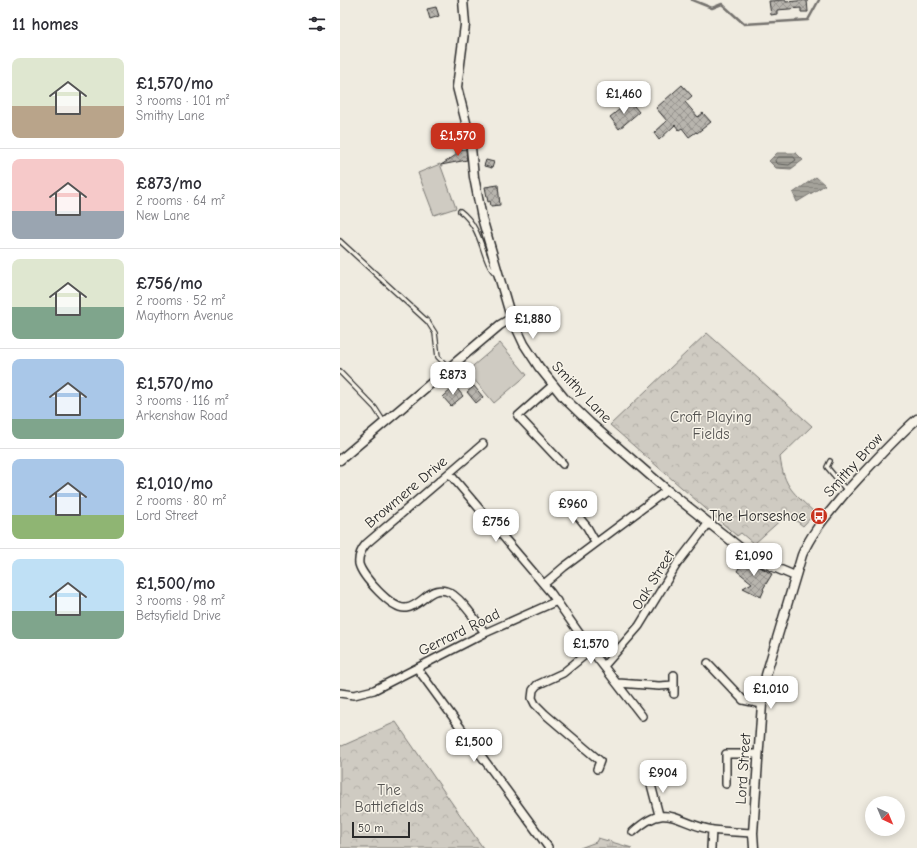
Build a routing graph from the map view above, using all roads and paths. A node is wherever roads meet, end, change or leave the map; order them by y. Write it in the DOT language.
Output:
graph roads {
  1 [pos="463,0"];
  2 [pos="460,211"];
  3 [pos="340,241"];
  4 [pos="500,277"];
  5 [pos="512,318"];
  6 [pos="449,368"];
  7 [pos="340,372"];
  8 [pos="553,385"];
  9 [pos="917,419"];
  10 [pos="385,423"];
  11 [pos="483,444"];
  12 [pos="340,460"];
  13 [pos="830,461"];
  14 [pos="563,464"];
  15 [pos="449,473"];
  16 [pos="667,490"];
  17 [pos="847,492"];
  18 [pos="563,498"];
  19 [pos="708,524"];
  20 [pos="596,543"];
  21 [pos="795,576"];
  22 [pos="544,584"];
  23 [pos="557,601"];
  24 [pos="485,633"];
  25 [pos="591,650"];
  26 [pos="708,663"];
  27 [pos="604,666"];
  28 [pos="416,668"];
  29 [pos="674,675"];
  30 [pos="618,683"];
  31 [pos="674,685"];
  32 [pos="340,693"];
  33 [pos="674,694"];
  34 [pos="762,704"];
  35 [pos="642,716"];
  36 [pos="758,754"];
  37 [pos="597,769"];
  38 [pos="649,777"];
  39 [pos="726,784"];
  40 [pos="659,815"];
  41 [pos="712,830"];
  42 [pos="633,832"];
  43 [pos="753,833"];
  44 [pos="550,837"];
  45 [pos="711,848"];
  46 [pos="754,848"];
  1 -- 4 [label="street, Smithy Lane"];
  2 -- 4 [label="lane"];
  3 -- 6 [label="lane"];
  4 -- 5 [label="street, Smithy Lane"];
  5 -- 6 [label="street"];
  5 -- 8 [label="street, Smithy Lane"];
  6 -- 10 [label="street"];
  7 -- 10 [label="lane"];
  8 -- 14 [label="street"];
  8 -- 16 [label="street, Smithy Lane"];
  9 -- 17 [label="street, Smithy Brow"];
  10 -- 12 [label="street"];
  11 -- 15 [label="street, Browmere Drive"];
  13 -- 17 [label="lane"];
  15 -- 22 [label="street"];
  15 -- 24 [label="street, Browmere Drive"];
  16 -- 19 [label="street, Smithy Lane"];
  16 -- 20 [label="street"];
  17 -- 21 [label="street, Smithy Brow"];
  18 -- 20 [label="street"];
  19 -- 21 [label="street, Smithy Lane"];
  19 -- 27 [label="street, Oak Street"];
  20 -- 22 [label="street"];
  21 -- 34 [label="street, Lord Street"];
  22 -- 23 [label="street"];
  23 -- 24 [label="street, Gerrard Road"];
  23 -- 25 [label="street"];
  24 -- 28 [label="street, Gerrard Road"];
  25 -- 27 [label="street"];
  25 -- 37 [label="street"];
  26 -- 34 [label="street"];
  27 -- 30 [label="street"];
  28 -- 32 [label="street, Gerrard Road"];
  28 -- 44 [label="street"];
  29 -- 31 [label="street"];
  30 -- 31 [label="street"];
  30 -- 35 [label="street"];
  31 -- 33 [label="street"];
  34 -- 36 [label="street, Lord Street"];
  36 -- 39 [label="street"];
  36 -- 43 [label="street, Lord Street"];
  38 -- 40 [label="street"];
  40 -- 41 [label="street"];
  40 -- 42 [label="street"];
  41 -- 43 [label="street"];
  41 -- 45 [label="street"];
  43 -- 46 [label="street, Lord Street"];
}
